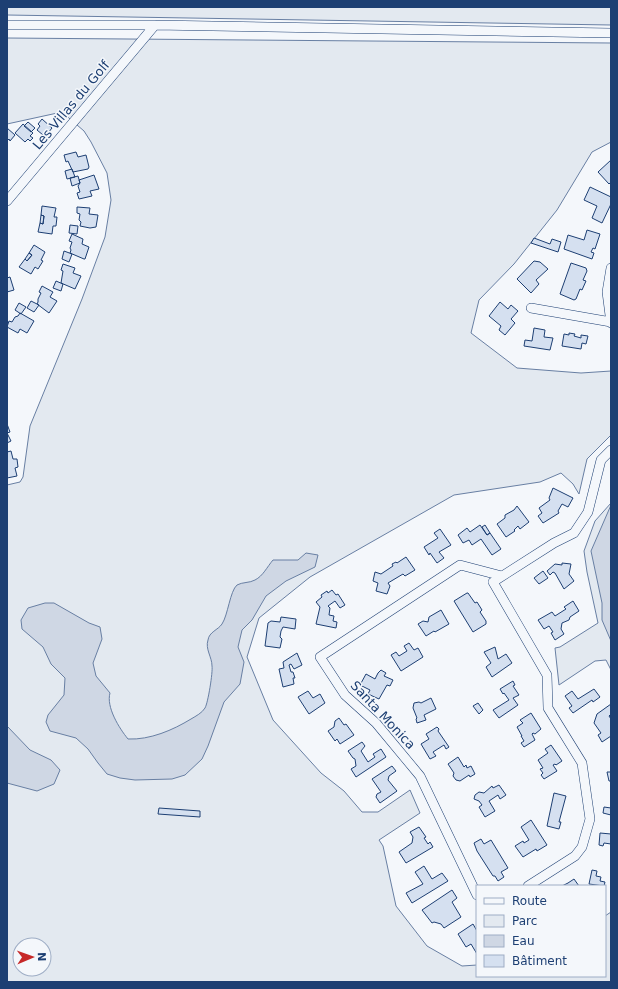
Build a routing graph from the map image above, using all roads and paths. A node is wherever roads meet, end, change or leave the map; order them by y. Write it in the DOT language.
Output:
graph roads {
  1 [pos="7,25"];
  2 [pos="155,25"];
  3 [pos="611,33"];
  4 [pos="7,201"];
  5 [pos="611,268"];
  6 [pos="530,308"];
  7 [pos="611,323"];
  8 [pos="611,450"];
  9 [pos="502,576"];
  10 [pos="530,885"];
  11 [pos="476,893"];
  1 -- 2 [label="street"];
  2 -- 3 [label="street"];
  2 -- 4 [label="street, Les Villas du Golf"];
  5 -- 7 [label="street"];
  6 -- 7 [label="street"];
  8 -- 9 [label="street"];
  9 -- 10 [label="street"];
  9 -- 11 [label="street, Santa Monica"];
}
